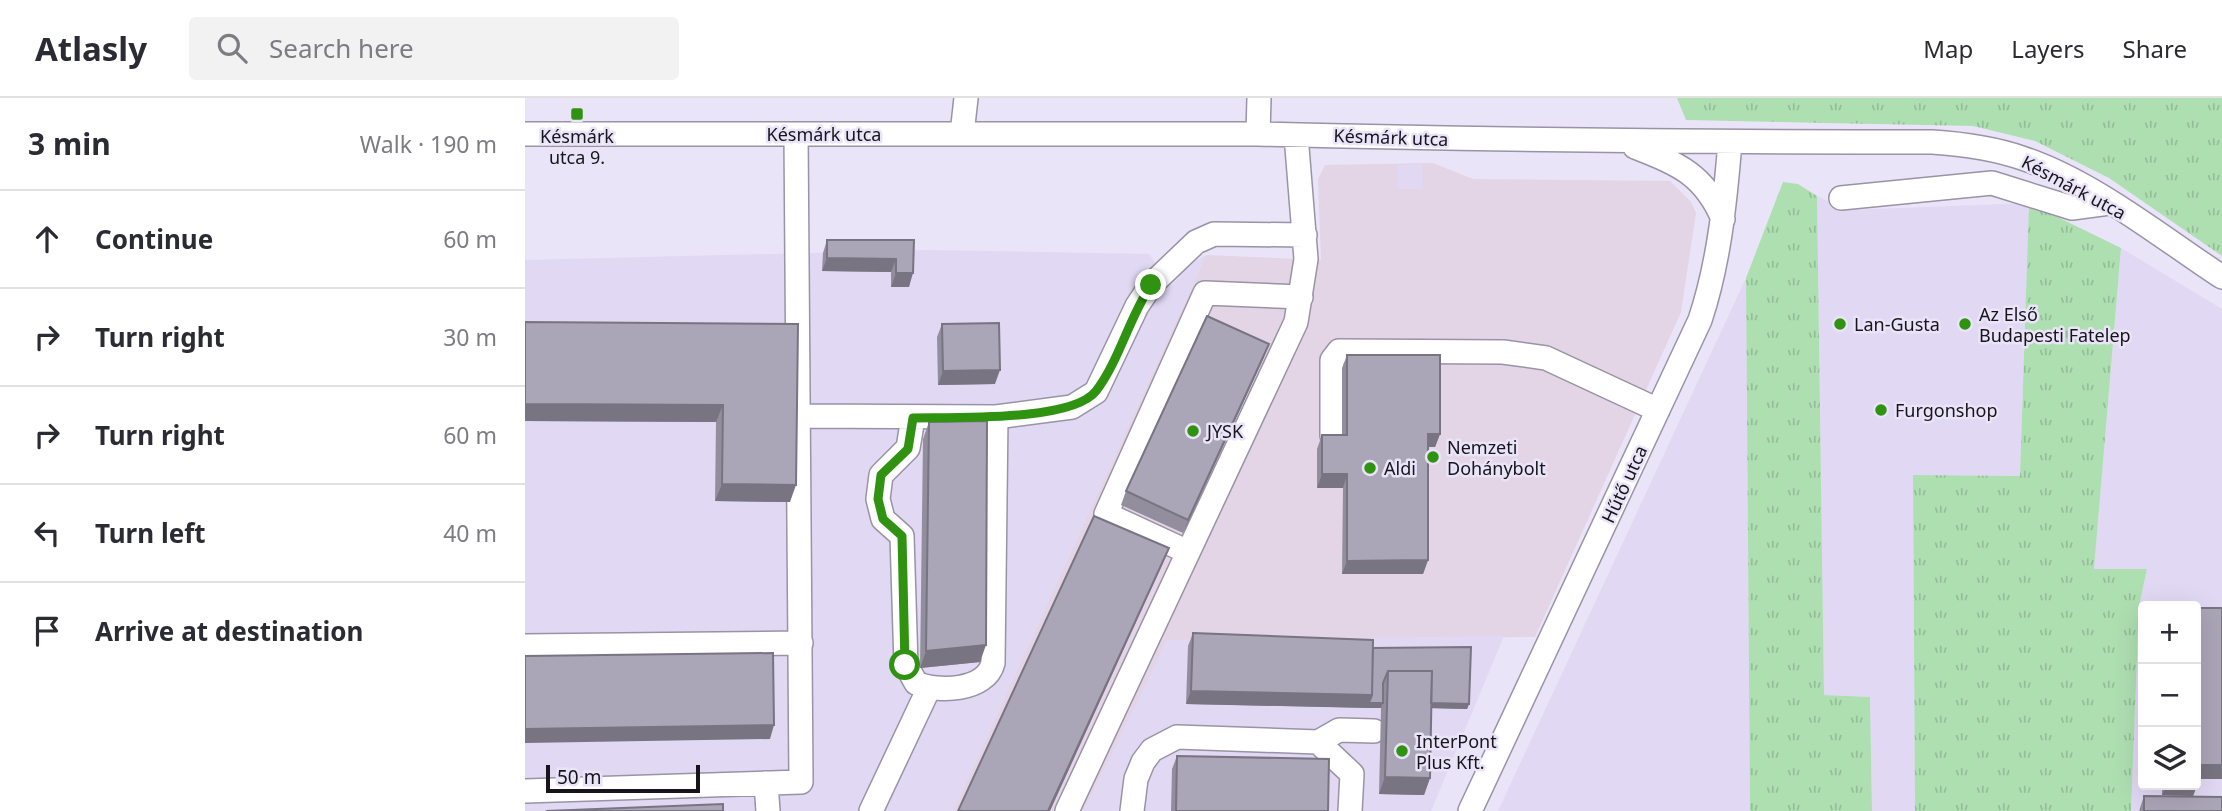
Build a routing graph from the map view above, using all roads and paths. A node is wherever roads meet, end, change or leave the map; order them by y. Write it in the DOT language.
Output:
graph roads {
  1 [pos="966,98"];
  2 [pos="1261,100"];
  3 [pos="525,134"];
  4 [pos="796,134"];
  5 [pos="962,134"];
  6 [pos="1258,134"];
  7 [pos="1296,135"];
  8 [pos="1623,142"];
  9 [pos="1730,142"];
  10 [pos="1841,198"];
  11 [pos="2109,203"];
  12 [pos="1723,219"];
  13 [pos="1305,236"];
  14 [pos="2222,277"];
  15 [pos="1301,297"];
  16 [pos="773,327"];
  17 [pos="800,327"];
  18 [pos="1658,410"];
  19 [pos="800,416"];
  20 [pos="996,417"];
  21 [pos="913,418"];
  22 [pos="1332,435"];
  23 [pos="1188,552"];
  24 [pos="801,643"];
  25 [pos="525,646"];
  26 [pos="929,688"];
  27 [pos="1374,731"];
  28 [pos="1318,742"];
  29 [pos="766,783"];
  30 [pos="525,791"];
  31 [pos="768,811"];
  32 [pos="871,811"];
  33 [pos="1067,811"];
  34 [pos="1132,811"];
  35 [pos="1350,811"];
  36 [pos="1470,811"];
  1 -- 5 [label="street"];
  2 -- 6 [label="street"];
  3 -- 4 [label="street, Késmárk utca"];
  4 -- 5 [label="street, Késmárk utca"];
  4 -- 17 [label="street"];
  5 -- 6 [label="street, Késmárk utca"];
  6 -- 7 [label="street, Késmárk utca"];
  7 -- 8 [label="street, Késmárk utca"];
  7 -- 13 [label="street"];
  8 -- 9 [label="street, Késmárk utca"];
  8 -- 12 [label="street"];
  9 -- 11 [label="street, Késmárk utca"];
  9 -- 12 [label="street, Hűtő utca"];
  10 -- 11 [label="street"];
  11 -- 14 [label="street, Késmárk utca"];
  12 -- 18 [label="street, Hűtő utca"];
  13 -- 15 [label="street"];
  13 -- 20 [label="street"];
  15 -- 23 [label="street"];
  15 -- 23 [label="street"];
  16 -- 17 [label="street"];
  17 -- 19 [label="street"];
  18 -- 22 [label="street"];
  18 -- 36 [label="street, Hűtő utca"];
  19 -- 21 [label="street"];
  19 -- 24 [label="street"];
  20 -- 21 [label="street"];
  20 -- 26 [label="street"];
  21 -- 26 [label="street"];
  23 -- 33 [label="street"];
  24 -- 25 [label="street"];
  24 -- 29 [label="street"];
  26 -- 32 [label="street"];
  27 -- 28 [label="street"];
  28 -- 34 [label="street"];
  28 -- 35 [label="street"];
  29 -- 30 [label="street"];
  29 -- 31 [label="street"];
}
